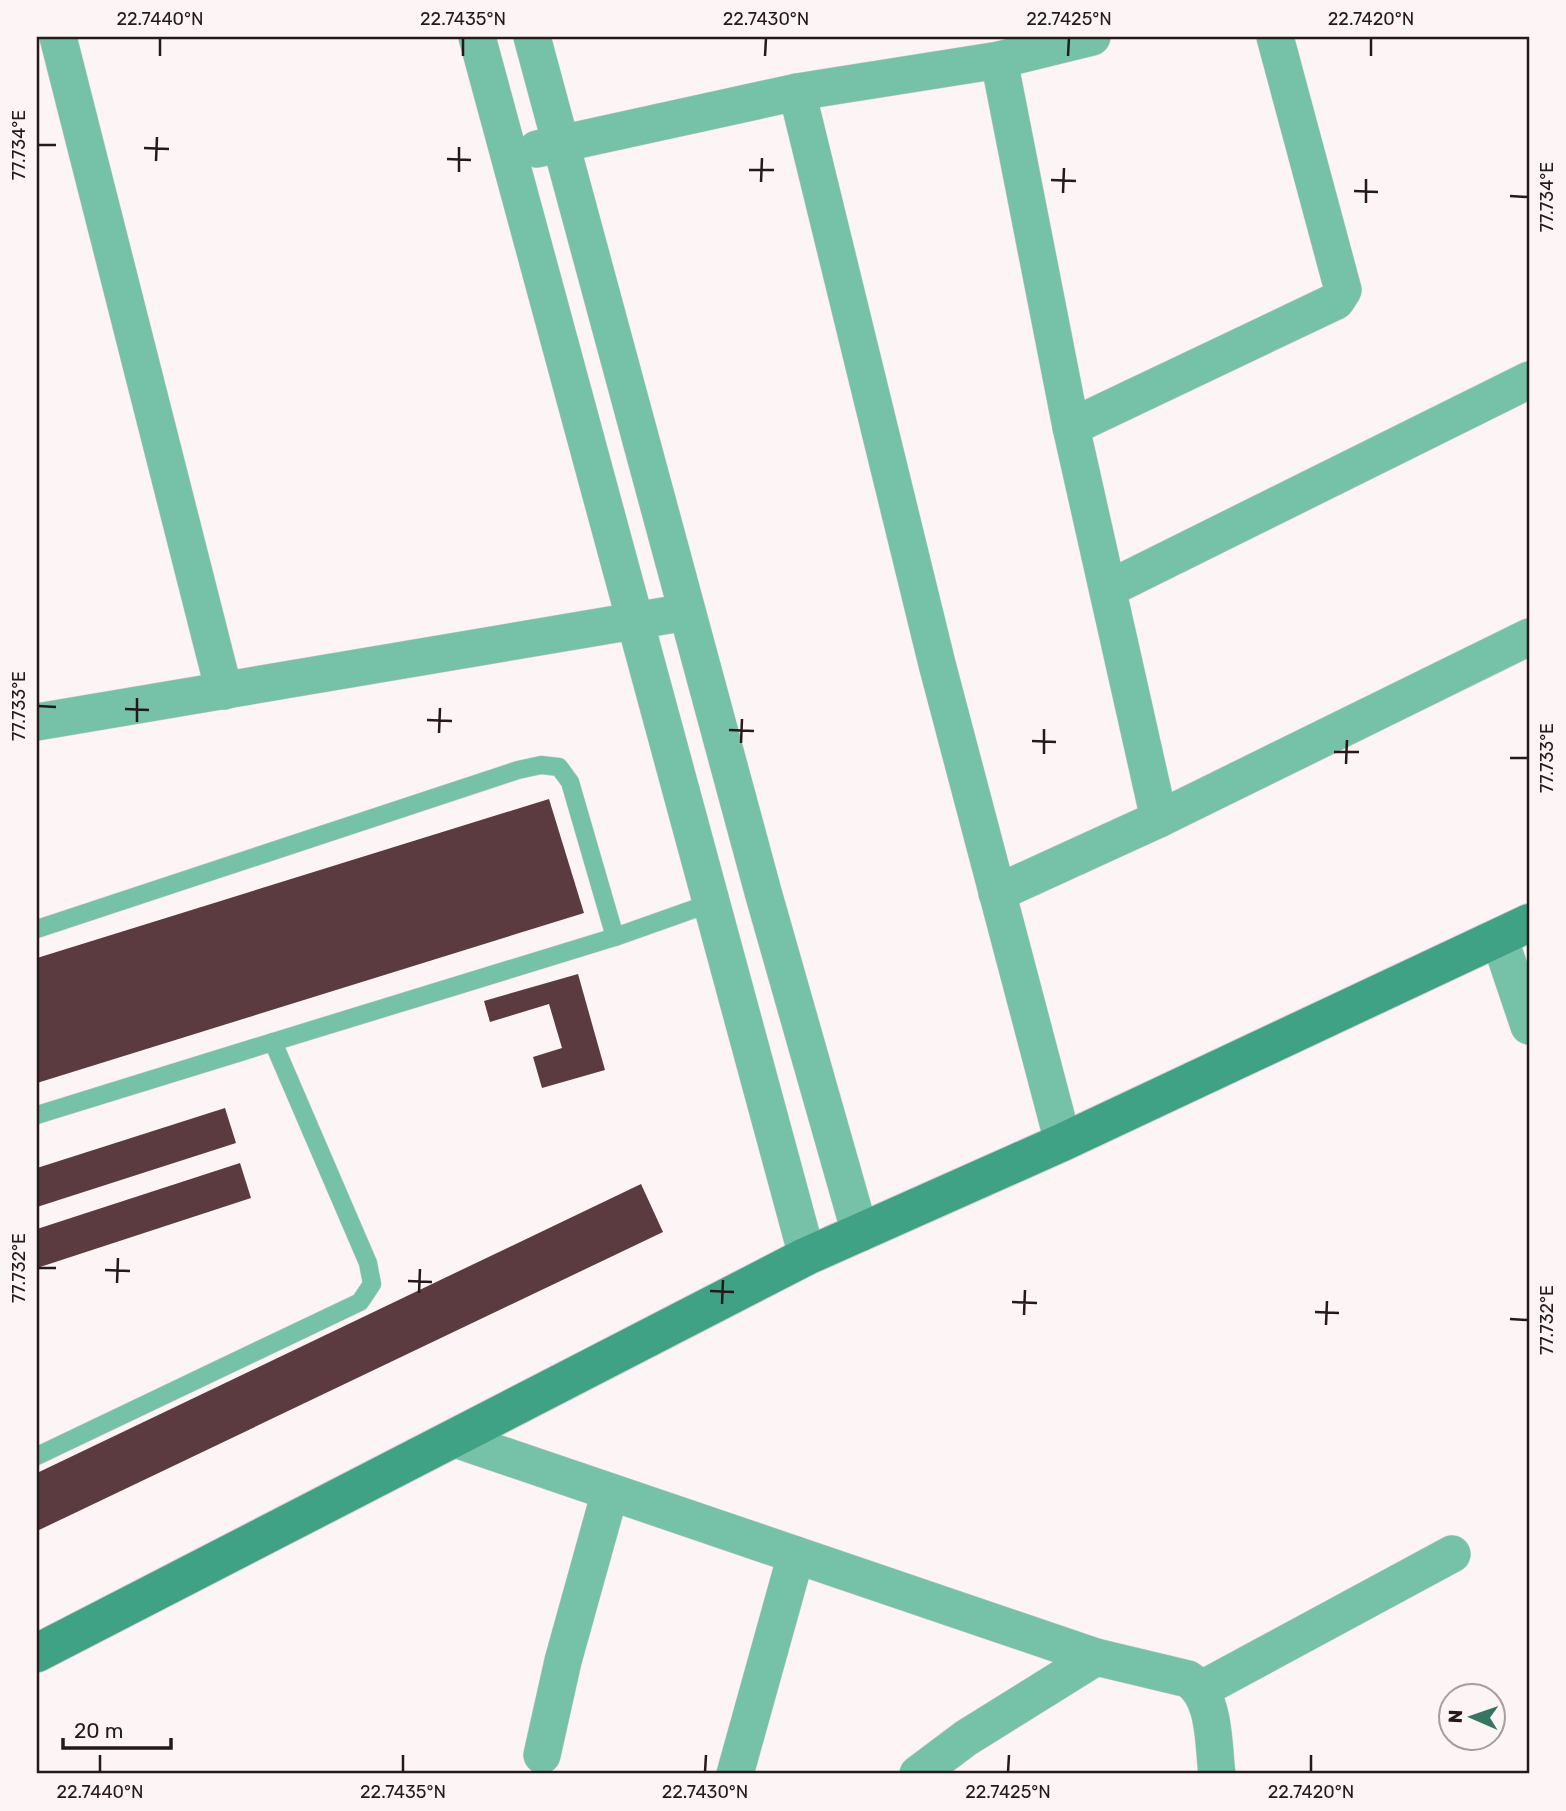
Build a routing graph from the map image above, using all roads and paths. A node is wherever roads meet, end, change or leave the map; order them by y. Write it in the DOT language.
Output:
graph roads {
  1 [pos="58,37"];
  2 [pos="477,37"];
  3 [pos="532,37"];
  4 [pos="1092,37"];
  5 [pos="1275,37"];
  6 [pos="999,60"];
  7 [pos="797,92"];
  8 [pos="561,144"];
  9 [pos="509,156"];
  10 [pos="1529,380"];
  11 [pos="1071,427"];
  12 [pos="1108,589"];
  13 [pos="687,612"];
  14 [pos="635,622"];
  15 [pos="1529,637"];
  16 [pos="224,691"];
  17 [pos="37,722"];
  18 [pos="1159,819"];
  19 [pos="997,892"];
  20 [pos="711,903"];
  21 [pos="37,929"];
  22 [pos="1514,930"];
  23 [pos="615,937"];
  24 [pos="1529,1026"];
  25 [pos="272,1042"];
  26 [pos="37,1115"];
  27 [pos="1063,1142"];
  28 [pos="860,1233"];
  29 [pos="807,1256"];
  30 [pos="455,1439"];
  31 [pos="37,1456"];
  32 [pos="610,1492"];
  33 [pos="1452,1554"];
  34 [pos="796,1555"];
  35 [pos="37,1653"];
  36 [pos="1096,1657"];
  37 [pos="1202,1689"];
  38 [pos="542,1755"];
  39 [pos="735,1774"];
  40 [pos="918,1774"];
  41 [pos="1217,1774"];
  1 -- 16 [label="street"];
  2 -- 9 [label="street"];
  3 -- 8 [label="street"];
  4 -- 6 [label="street"];
  5 -- 11 [label="street"];
  6 -- 7 [label="street"];
  6 -- 11 [label="street"];
  7 -- 8 [label="street"];
  7 -- 19 [label="street"];
  8 -- 9 [label="street"];
  8 -- 13 [label="street"];
  9 -- 14 [label="street"];
  10 -- 12 [label="street"];
  11 -- 12 [label="street"];
  12 -- 18 [label="street"];
  13 -- 14 [label="street"];
  13 -- 28 [label="street"];
  14 -- 16 [label="street"];
  14 -- 20 [label="street"];
  15 -- 18 [label="street"];
  16 -- 17 [label="street"];
  18 -- 19 [label="street"];
  19 -- 27 [label="street"];
  20 -- 23 [label="lane"];
  20 -- 29 [label="street"];
  21 -- 23 [label="lane"];
  22 -- 24 [label="street"];
  22 -- 27 [label="main road"];
  23 -- 25 [label="lane"];
  25 -- 26 [label="lane"];
  25 -- 31 [label="lane"];
  27 -- 28 [label="main road"];
  28 -- 29 [label="main road"];
  29 -- 30 [label="main road"];
  30 -- 32 [label="street"];
  30 -- 35 [label="main road"];
  32 -- 34 [label="street"];
  32 -- 38 [label="street"];
  33 -- 37 [label="street"];
  34 -- 36 [label="street"];
  34 -- 39 [label="street"];
  36 -- 37 [label="street"];
  36 -- 40 [label="street"];
  37 -- 41 [label="street"];
}
